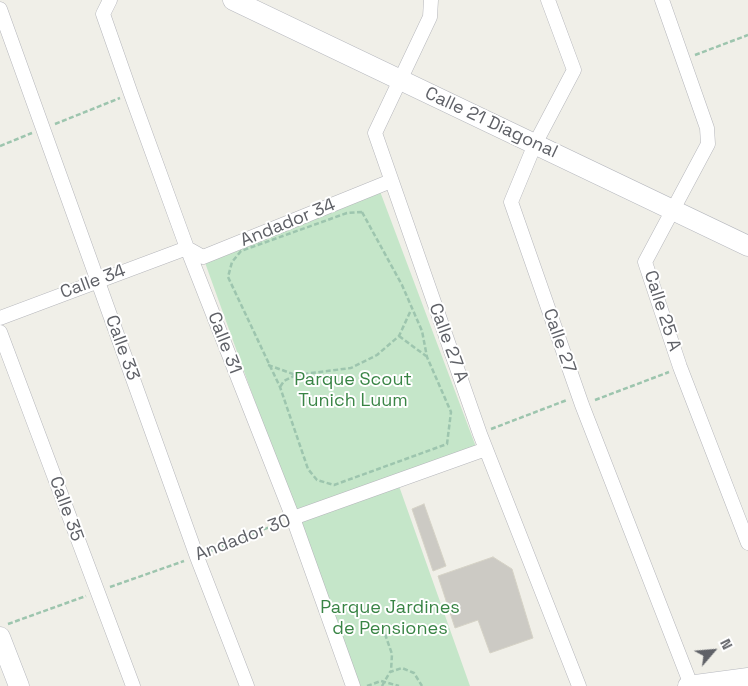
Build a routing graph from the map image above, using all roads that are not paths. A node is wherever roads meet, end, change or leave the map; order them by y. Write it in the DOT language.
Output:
graph roads {
  1 [pos="110,0"];
  2 [pos="233,0"];
  3 [pos="431,0"];
  4 [pos="548,0"];
  5 [pos="662,0"];
  6 [pos="0,8"];
  7 [pos="400,80"];
  8 [pos="535,144"];
  9 [pos="390,182"];
  10 [pos="671,209"];
  11 [pos="748,246"];
  12 [pos="187,248"];
  13 [pos="98,280"];
  14 [pos="0,318"];
  15 [pos="0,332"];
  16 [pos="486,449"];
  17 [pos="293,518"];
  18 [pos="748,543"];
  19 [pos="0,637"];
  20 [pos="748,678"];
  21 [pos="19,686"];
  22 [pos="133,686"];
  23 [pos="247,686"];
  24 [pos="353,686"];
  25 [pos="579,686"];
  26 [pos="689,686"];
  1 -- 12 [label="street, Calle 31"];
  2 -- 7 [label="street, Calle 21 Diagonal"];
  3 -- 7 [label="street, Calle 27 A"];
  4 -- 8 [label="street, Calle 27"];
  5 -- 10 [label="street, Calle 25 A"];
  6 -- 13 [label="street, Calle 33"];
  7 -- 8 [label="street, Calle 21 Diagonal"];
  7 -- 9 [label="street, Calle 27 A"];
  8 -- 10 [label="street, Calle 21 Diagonal"];
  8 -- 26 [label="street, Calle 27"];
  9 -- 12 [label="street, Andador 34"];
  9 -- 16 [label="street, Calle 27 A"];
  10 -- 11 [label="street, Calle 21 Diagonal"];
  10 -- 18 [label="street, Calle 25 A"];
  12 -- 13 [label="street, Calle 34"];
  12 -- 17 [label="street, Calle 31"];
  13 -- 14 [label="street, Calle 34"];
  13 -- 23 [label="street, Calle 33"];
  15 -- 22 [label="street, Calle 35"];
  16 -- 17 [label="street, Andador 30"];
  16 -- 25 [label="street, Calle 27 A"];
  17 -- 24 [label="street, Calle 31"];
  19 -- 21 [label="street"];
  20 -- 26 [label="street"];
}
